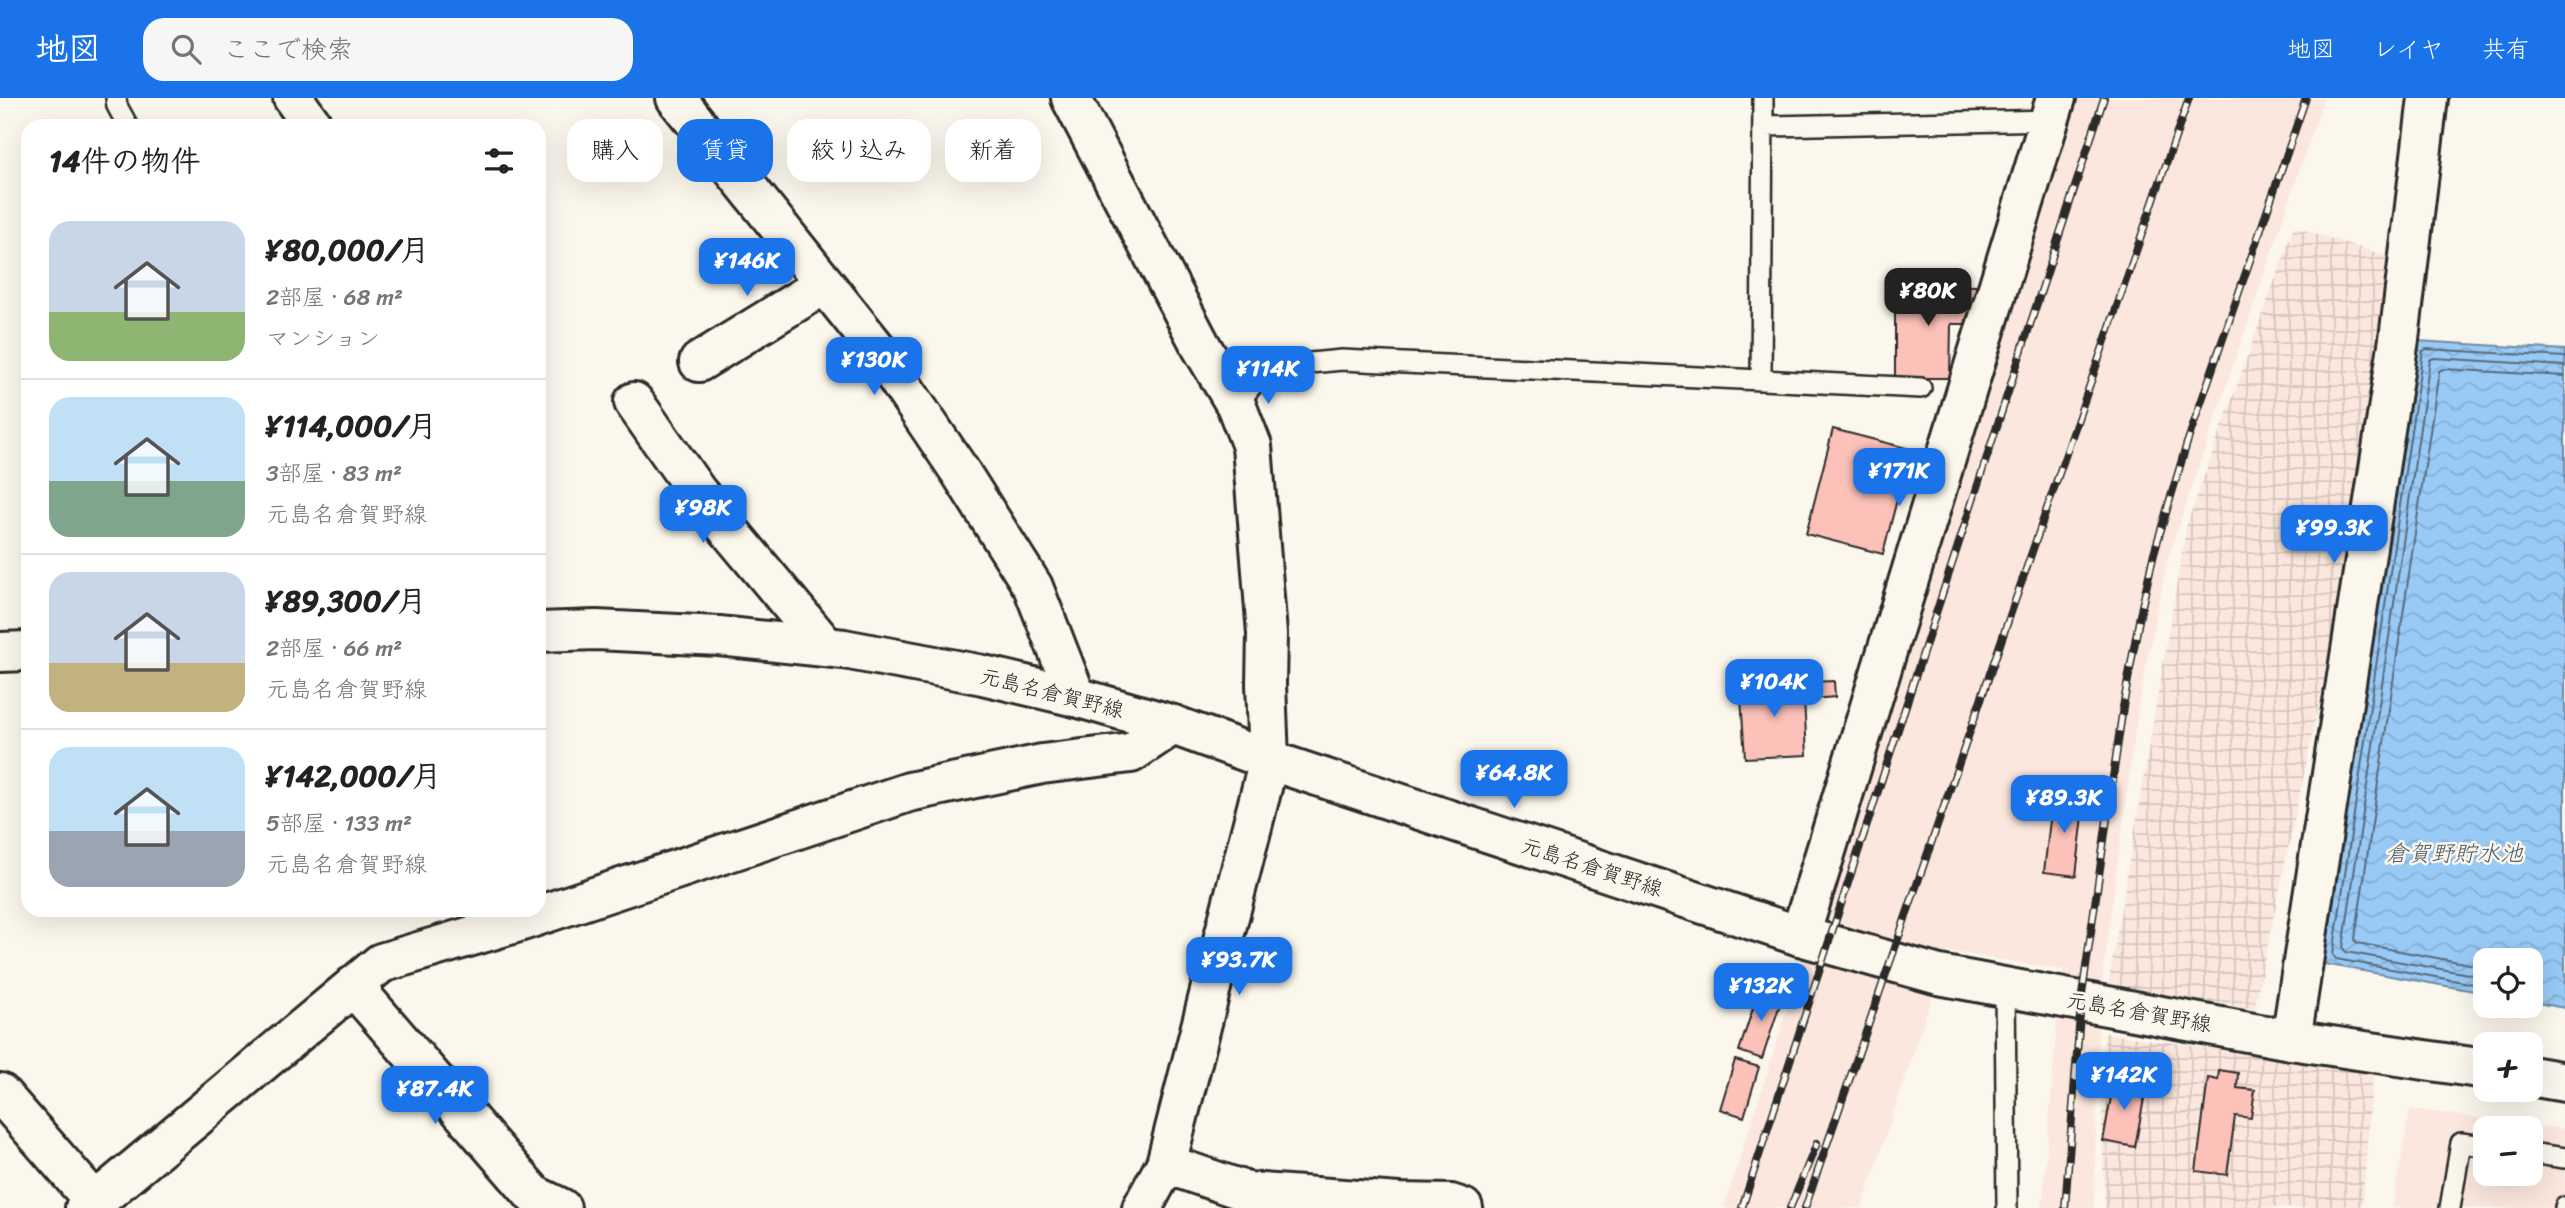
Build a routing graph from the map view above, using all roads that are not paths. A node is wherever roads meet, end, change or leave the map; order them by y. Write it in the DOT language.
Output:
graph roads {
  1 [pos="116,98"];
  2 [pos="293,98"];
  3 [pos="676,98"];
  4 [pos="1071,98"];
  5 [pos="1763,98"];
  6 [pos="2428,98"];
  7 [pos="2053,109"];
  8 [pos="124,119"];
  9 [pos="308,119"];
  10 [pos="1765,126"];
  11 [pos="825,284"];
  12 [pos="699,362"];
  13 [pos="1761,380"];
  14 [pos="1921,388"];
  15 [pos="634,402"];
  16 [pos="1236,405"];
  17 [pos="546,632"];
  18 [pos="826,647"];
  19 [pos="21,651"];
  20 [pos="0,652"];
  21 [pos="1076,697"];
  22 [pos="1173,724"];
  23 [pos="1269,760"];
  24 [pos="546,913"];
  25 [pos="534,917"];
  26 [pos="1800,936"];
  27 [pos="353,986"];
  28 [pos="2005,988"];
  29 [pos="2291,1040"];
  30 [pos="2473,1067"];
  31 [pos="2543,1078"];
  32 [pos="2565,1082"];
  33 [pos="0,1093"];
  34 [pos="2473,1144"];
  35 [pos="2543,1155"];
  36 [pos="2565,1158"];
  37 [pos="1166,1164"];
  38 [pos="90,1205"];
  39 [pos="561,1208"];
  40 [pos="1142,1208"];
  41 [pos="1462,1208"];
  42 [pos="2007,1208"];
  43 [pos="2450,1208"];
  1 -- 8 [label="lane"];
  2 -- 9 [label="street"];
  3 -- 11 [label="street"];
  4 -- 16 [label="street"];
  5 -- 10 [label="lane"];
  6 -- 29 [label="street"];
  7 -- 10 [label="lane"];
  7 -- 26 [label="street"];
  10 -- 13 [label="lane"];
  11 -- 12 [label="street"];
  11 -- 21 [label="street"];
  13 -- 14 [label="lane"];
  13 -- 16 [label="lane"];
  15 -- 18 [label="street"];
  16 -- 23 [label="street"];
  17 -- 18 [label="street, 元島名倉賀野線"];
  18 -- 21 [label="street, 元島名倉賀野線"];
  19 -- 20 [label="street"];
  21 -- 22 [label="street, 元島名倉賀野線"];
  22 -- 23 [label="street, 元島名倉賀野線"];
  22 -- 24 [label="street"];
  23 -- 26 [label="street, 元島名倉賀野線"];
  23 -- 37 [label="street"];
  25 -- 27 [label="street"];
  26 -- 28 [label="street, 元島名倉賀野線"];
  27 -- 38 [label="street"];
  27 -- 39 [label="street"];
  28 -- 29 [label="street, 元島名倉賀野線"];
  28 -- 42 [label="lane"];
  29 -- 30 [label="street, 元島名倉賀野線"];
  31 -- 32 [label="street"];
  33 -- 38 [label="street"];
  34 -- 43 [label="lane"];
  35 -- 36 [label="lane"];
  37 -- 40 [label="street"];
  37 -- 41 [label="street"];
}
